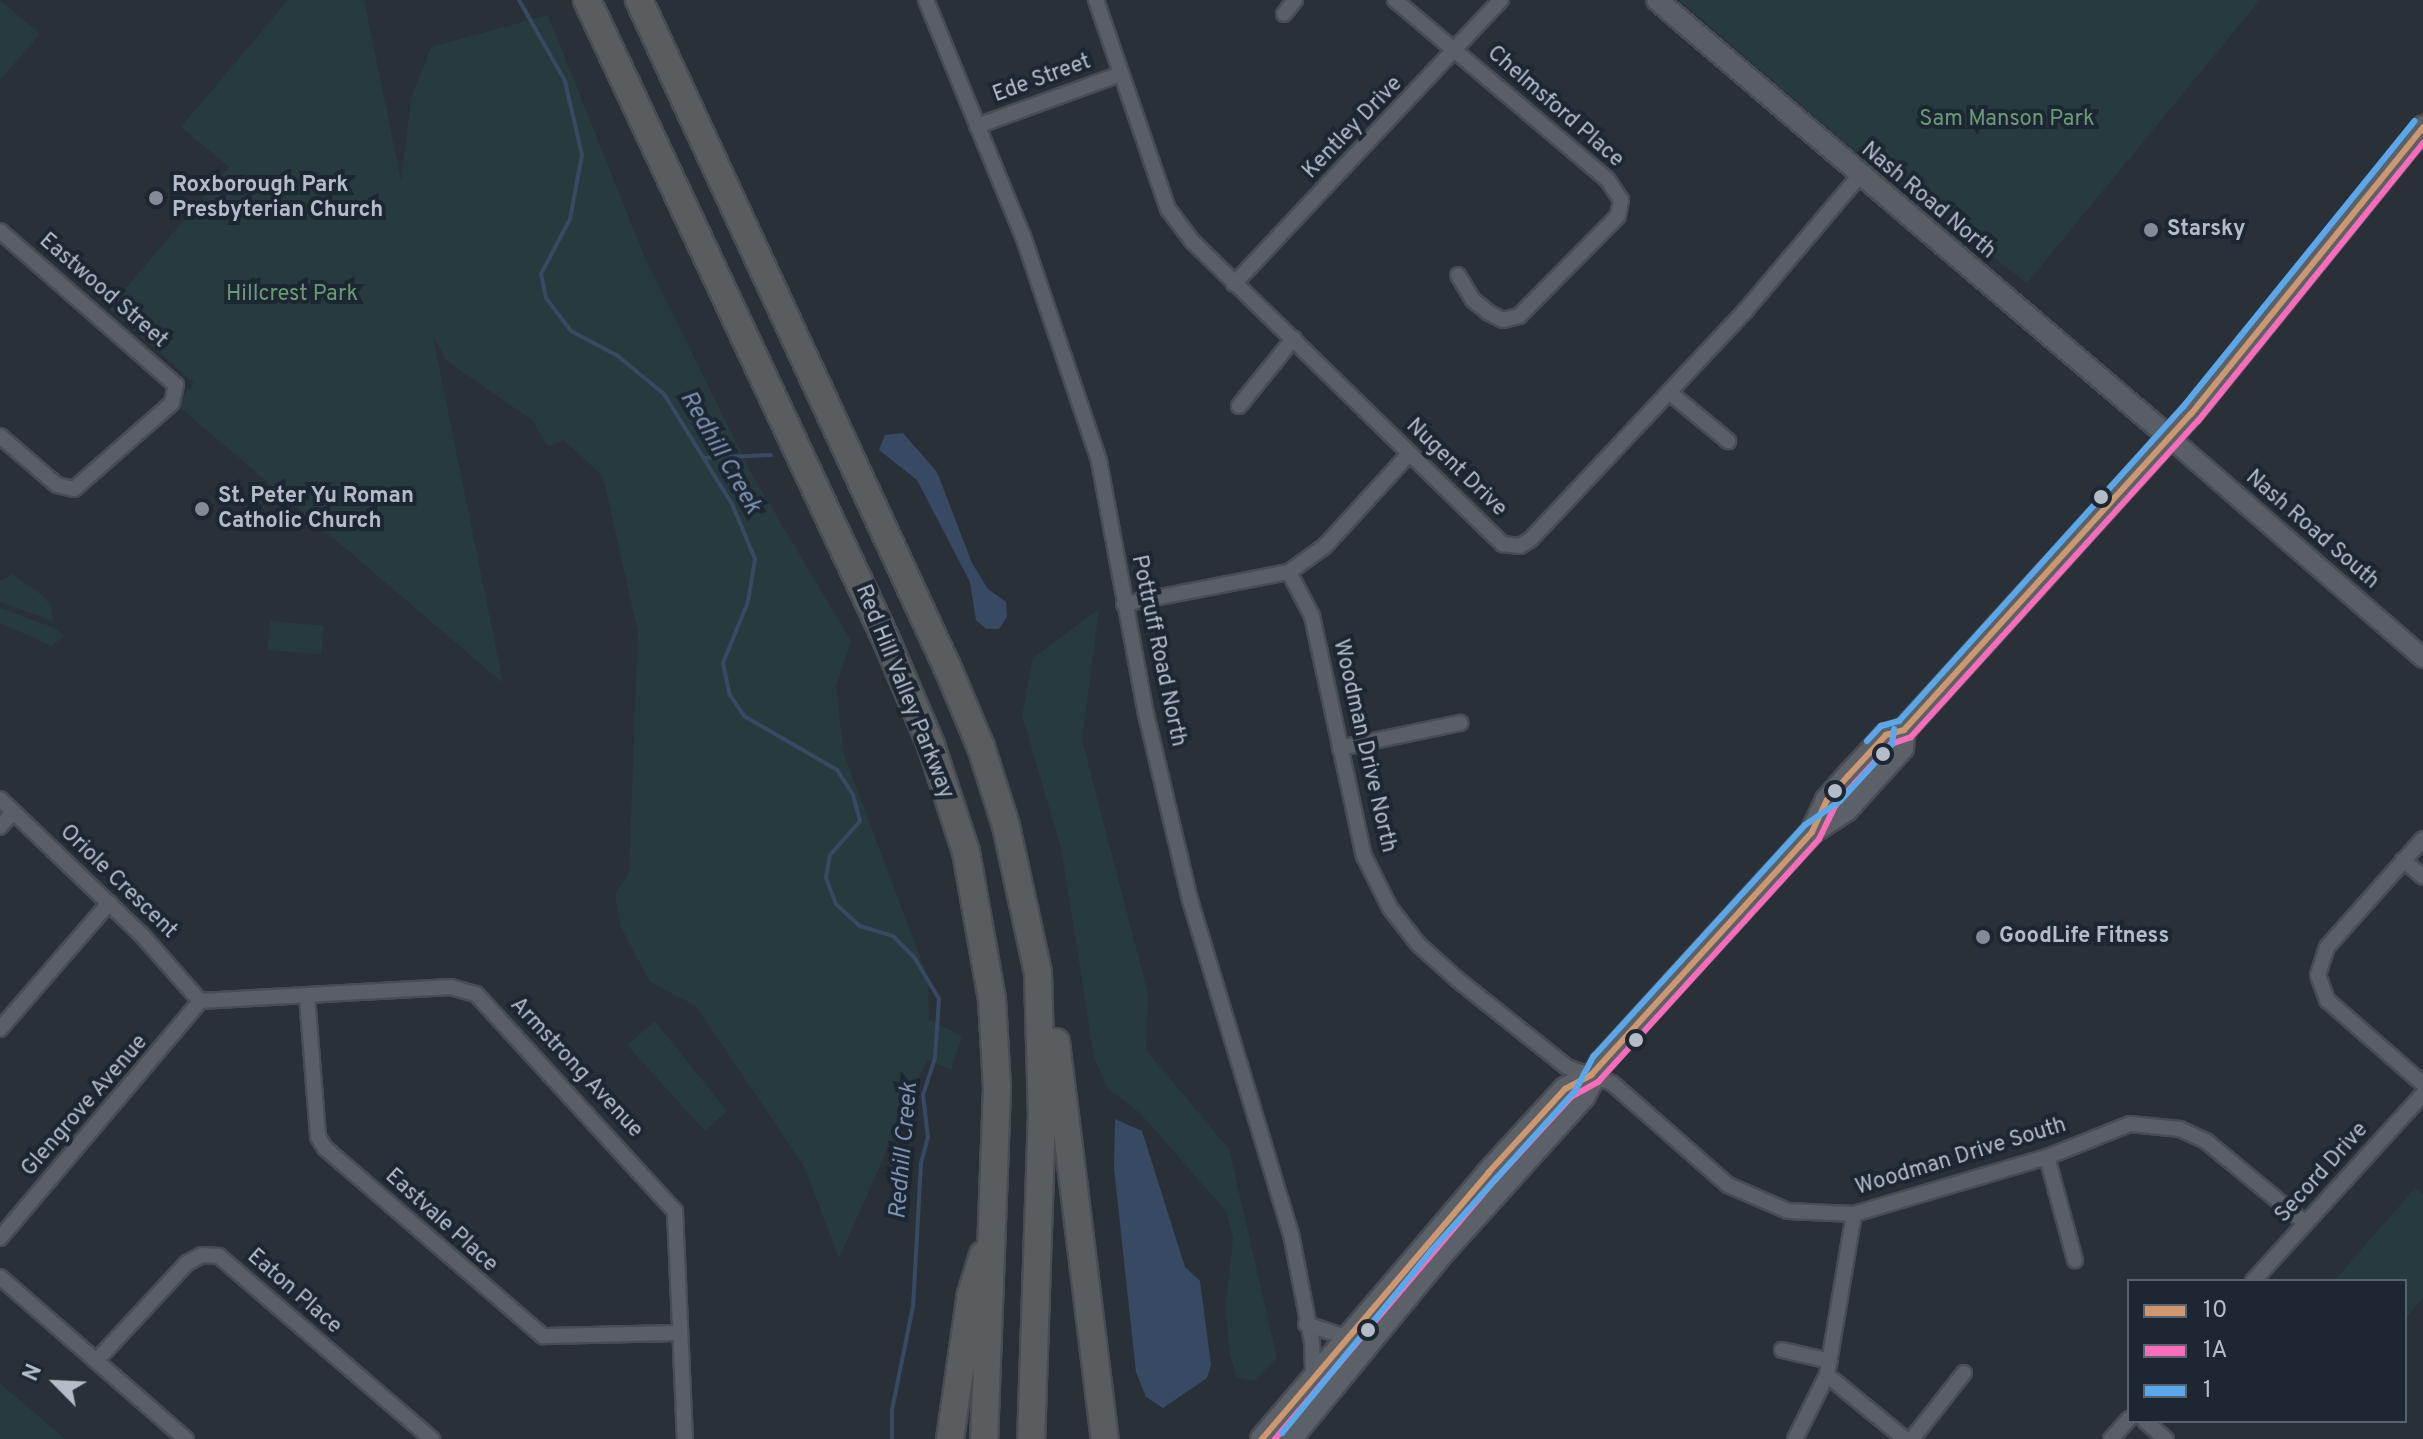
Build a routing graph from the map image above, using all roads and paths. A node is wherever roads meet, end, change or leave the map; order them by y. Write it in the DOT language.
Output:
graph roads {
  1 [pos="587,0"];
  2 [pos="639,0"];
  3 [pos="926,0"];
  4 [pos="1096,0"];
  5 [pos="1295,0"];
  6 [pos="1395,0"];
  7 [pos="1501,0"];
  8 [pos="1657,0"];
  9 [pos="1284,14"];
  10 [pos="1456,50"];
  11 [pos="1121,74"];
  12 [pos="977,126"];
  13 [pos="2423,127"];
  14 [pos="1860,175"];
  15 [pos="0,231"];
  16 [pos="1458,275"];
  17 [pos="1234,284"];
  18 [pos="1294,338"];
  19 [pos="1669,392"];
  20 [pos="1239,406"];
  21 [pos="0,436"];
  22 [pos="2169,437"];
  23 [pos="1728,441"];
  24 [pos="1409,454"];
  25 [pos="1289,572"];
  26 [pos="1124,604"];
  27 [pos="2423,658"];
  28 [pos="1460,723"];
  29 [pos="1340,748"];
  30 [pos="0,799"];
  31 [pos="13,812"];
  32 [pos="0,827"];
  33 [pos="2423,839"];
  34 [pos="2403,860"];
  35 [pos="2423,877"];
  36 [pos="109,903"];
  37 [pos="1038,973"];
  38 [pos="307,996"];
  39 [pos="200,1001"];
  40 [pos="0,1029"];
  41 [pos="1591,1075"];
  42 [pos="2423,1084"];
  43 [pos="2423,1094"];
  44 [pos="2047,1157"];
  45 [pos="1854,1214"];
  46 [pos="2305,1223"];
  47 [pos="993,1224"];
  48 [pos="0,1238"];
  49 [pos="2075,1260"];
  50 [pos="0,1277"];
  51 [pos="2255,1279"];
  52 [pos="1306,1324"];
  53 [pos="679,1333"];
  54 [pos="1345,1337"];
  55 [pos="1782,1350"];
  56 [pos="96,1361"];
  57 [pos="1829,1368"];
  58 [pos="1964,1373"];
  59 [pos="1313,1376"];
  60 [pos="2127,1421"];
  61 [pos="2147,1423"];
  62 [pos="1298,1435"];
  63 [pos="186,1439"];
  64 [pos="432,1439"];
  65 [pos="685,1439"];
  66 [pos="950,1439"];
  67 [pos="984,1439"];
  68 [pos="1031,1439"];
  69 [pos="1105,1439"];
  70 [pos="1262,1439"];
  71 [pos="1795,1439"];
  72 [pos="1905,1439"];
  73 [pos="1912,1439"];
  74 [pos="2111,1439"];
  75 [pos="2166,1439"];
  1 -- 47 [label="highway, Red Hill Valley Parkway"];
  2 -- 37 [label="highway, Red Hill Valley Parkway"];
  3 -- 12 [label="street, Pottruff Road North"];
  4 -- 11 [label="street, Nugent Drive"];
  5 -- 9 [label="street"];
  6 -- 10 [label="street"];
  7 -- 10 [label="street, Kentley Drive"];
  8 -- 14 [label="main road, Nash Road North"];
  10 -- 16 [label="street, Chelmsford Place"];
  10 -- 17 [label="street, Kentley Drive"];
  11 -- 12 [label="street, Ede Street"];
  11 -- 17 [label="street, Nugent Drive"];
  12 -- 26 [label="street, Pottruff Road North"];
  13 -- 22 [label="main road"];
  14 -- 19 [label="street, Nugent Drive"];
  14 -- 22 [label="main road, Nash Road North"];
  15 -- 21 [label="street, Eastwood Street"];
  17 -- 18 [label="street, Nugent Drive"];
  18 -- 20 [label="street"];
  18 -- 24 [label="street, Nugent Drive"];
  19 -- 23 [label="street"];
  19 -- 24 [label="street, Nugent Drive"];
  22 -- 27 [label="street, Nash Road South"];
  22 -- 41 [label="main road"];
  24 -- 25 [label="street"];
  25 -- 26 [label="street"];
  25 -- 29 [label="street, Woodman Drive North"];
  26 -- 52 [label="street, Pottruff Road North"];
  28 -- 29 [label="street"];
  29 -- 41 [label="street, Woodman Drive North"];
  30 -- 31 [label="street, Oriole Crescent"];
  31 -- 32 [label="street"];
  31 -- 36 [label="street, Oriole Crescent"];
  33 -- 34 [label="street"];
  34 -- 35 [label="street"];
  34 -- 42 [label="street"];
  36 -- 39 [label="street, Oriole Crescent"];
  36 -- 40 [label="street"];
  37 -- 68 [label="highway, Red Hill Valley Parkway"];
  37 -- 69 [label="highway"];
  38 -- 39 [label="street, Armstrong Avenue"];
  38 -- 53 [label="street, Eastvale Place"];
  38 -- 53 [label="street, Armstrong Avenue"];
  39 -- 48 [label="street, Glengrove Avenue"];
  41 -- 45 [label="street, Woodman Drive South"];
  41 -- 54 [label="main road"];
  41 -- 62 [label="main road"];
  43 -- 46 [label="street, Secord Drive"];
  44 -- 45 [label="street, Woodman Drive South"];
  44 -- 46 [label="street, Woodman Drive South"];
  44 -- 49 [label="street"];
  45 -- 57 [label="street"];
  46 -- 51 [label="street, Secord Drive"];
  47 -- 66 [label="highway"];
  47 -- 67 [label="highway, Red Hill Valley Parkway"];
  50 -- 56 [label="street"];
  52 -- 54 [label="street"];
  52 -- 59 [label="street, Pottruff Road North"];
  53 -- 65 [label="street, Armstrong Avenue"];
  54 -- 59 [label="main road"];
  55 -- 57 [label="street"];
  56 -- 63 [label="street"];
  56 -- 64 [label="street, Eaton Place"];
  57 -- 71 [label="street"];
  57 -- 72 [label="street"];
  58 -- 73 [label="street"];
  59 -- 70 [label="main road"];
  60 -- 74 [label="street"];
  61 -- 75 [label="street"];
}
